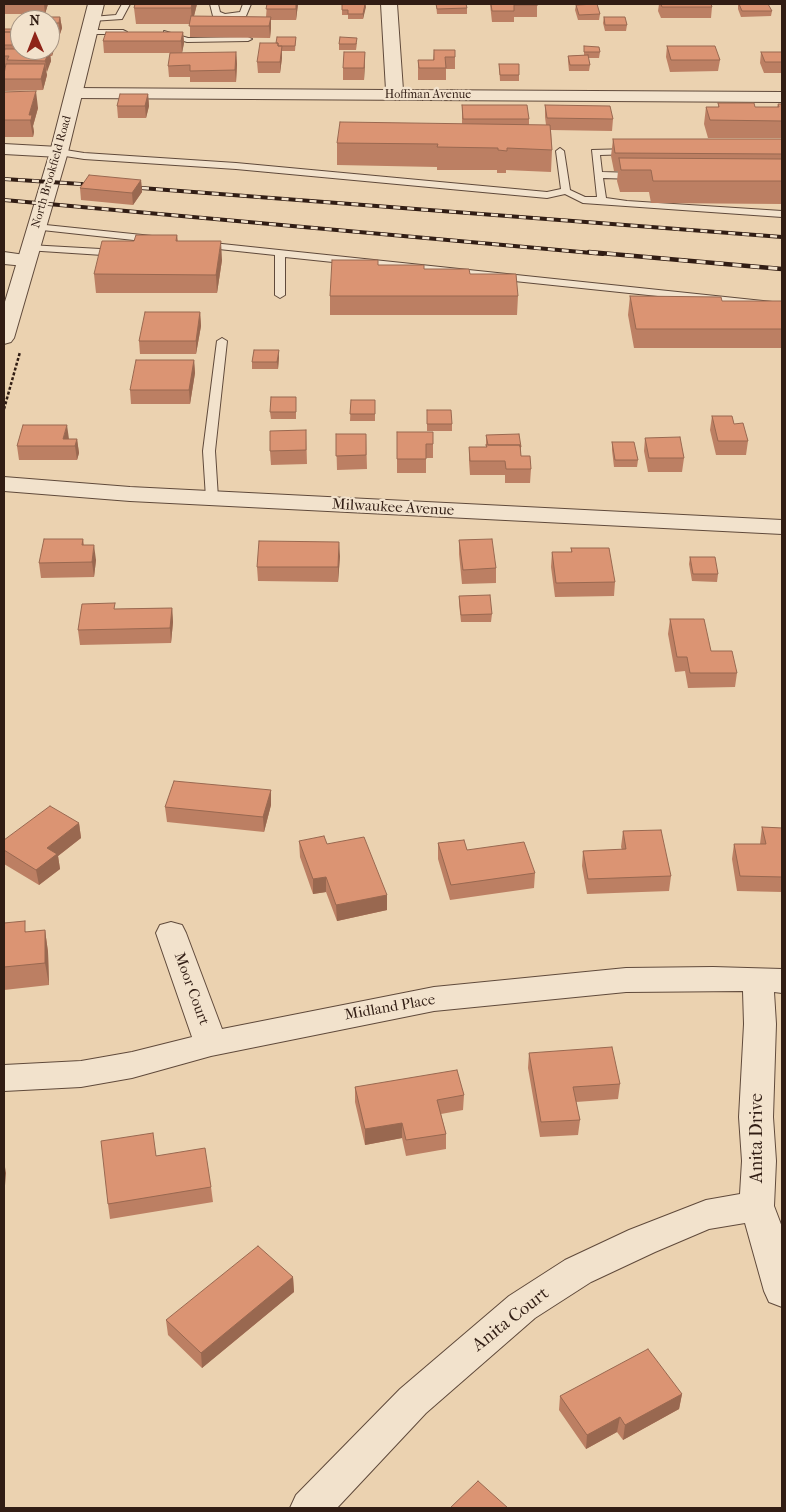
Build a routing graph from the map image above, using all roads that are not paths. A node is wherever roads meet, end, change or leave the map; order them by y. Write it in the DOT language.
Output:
graph roads {
  1 [pos="126,4"];
  2 [pos="214,4"];
  3 [pos="247,4"];
  4 [pos="389,4"];
  5 [pos="92,18"];
  6 [pos="135,32"];
  7 [pos="154,32"];
  8 [pos="248,39"];
  9 [pos="74,93"];
  10 [pos="395,95"];
  11 [pos="782,97"];
  12 [pos="4,149"];
  13 [pos="560,151"];
  14 [pos="59,152"];
  15 [pos="644,152"];
  16 [pos="598,175"];
  17 [pos="647,176"];
  18 [pos="566,191"];
  19 [pos="602,200"];
  20 [pos="782,214"];
  21 [pos="36,227"];
  22 [pos="163,240"];
  23 [pos="192,244"];
  24 [pos="280,253"];
  25 [pos="27,254"];
  26 [pos="130,254"];
  27 [pos="4,258"];
  28 [pos="280,295"];
  29 [pos="782,306"];
  30 [pos="5,331"];
  31 [pos="222,341"];
  32 [pos="4,484"];
  33 [pos="212,498"];
  34 [pos="782,527"];
  35 [pos="171,933"];
  36 [pos="770,982"];
  37 [pos="211,1044"];
  38 [pos="4,1078"];
  39 [pos="757,1206"];
  40 [pos="782,1291"];
  41 [pos="310,1508"];
  1 -- 5 [label="lane"];
  2 -- 3 [label="lane"];
  4 -- 10 [label="street"];
  5 -- 6 [label="lane"];
  5 -- 9 [label="street, North Brookfield Road"];
  7 -- 8 [label="lane"];
  9 -- 10 [label="street, Hoffman Avenue"];
  9 -- 14 [label="street, North Brookfield Road"];
  10 -- 11 [label="street, Hoffman Avenue"];
  12 -- 14 [label="street"];
  13 -- 18 [label="lane"];
  14 -- 18 [label="lane"];
  14 -- 21 [label="street, North Brookfield Road"];
  15 -- 16 [label="lane"];
  16 -- 17 [label="lane"];
  16 -- 19 [label="lane"];
  18 -- 19 [label="lane"];
  19 -- 20 [label="lane"];
  21 -- 22 [label="lane"];
  21 -- 25 [label="street, North Brookfield Road"];
  23 -- 24 [label="lane"];
  24 -- 28 [label="lane"];
  24 -- 29 [label="lane"];
  25 -- 26 [label="lane"];
  25 -- 27 [label="street"];
  25 -- 30 [label="street, North Brookfield Road"];
  31 -- 33 [label="lane"];
  32 -- 33 [label="street, Milwaukee Avenue"];
  33 -- 34 [label="street, Milwaukee Avenue"];
  35 -- 37 [label="street, Moor Court"];
  36 -- 37 [label="street, Midland Place"];
  36 -- 39 [label="street, Anita Drive"];
  37 -- 38 [label="street, Midland Place"];
  39 -- 40 [label="street, Anita Drive"];
  39 -- 41 [label="street, Anita Court"];
}
